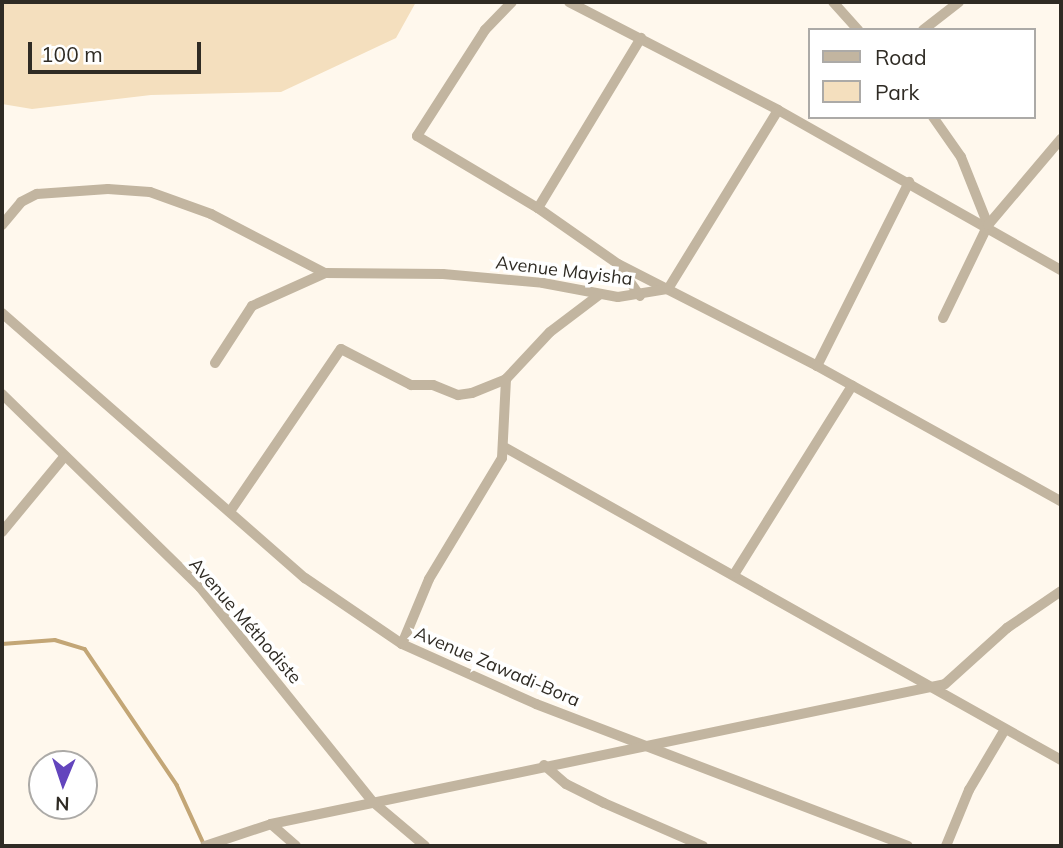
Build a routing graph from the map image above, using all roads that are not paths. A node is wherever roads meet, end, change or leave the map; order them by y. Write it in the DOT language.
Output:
graph roads {
  1 [pos="512,2"];
  2 [pos="569,2"];
  3 [pos="833,2"];
  4 [pos="959,2"];
  5 [pos="856,28"];
  6 [pos="926,28"];
  7 [pos="641,38"];
  8 [pos="778,110"];
  9 [pos="934,119"];
  10 [pos="1061,139"];
  11 [pos="909,182"];
  12 [pos="538,208"];
  13 [pos="2,225"];
  14 [pos="988,225"];
  15 [pos="618,264"];
  16 [pos="1061,270"];
  17 [pos="325,273"];
  18 [pos="668,289"];
  19 [pos="600,294"];
  20 [pos="640,296"];
  21 [pos="2,313"];
  22 [pos="943,318"];
  23 [pos="215,363"];
  24 [pos="817,366"];
  25 [pos="506,379"];
  26 [pos="852,386"];
  27 [pos="2,394"];
  28 [pos="506,448"];
  29 [pos="64,457"];
  30 [pos="1061,501"];
  31 [pos="232,510"];
  32 [pos="2,532"];
  33 [pos="735,573"];
  34 [pos="1061,591"];
  35 [pos="401,644"];
  36 [pos="933,687"];
  37 [pos="1004,731"];
  38 [pos="642,744"];
  39 [pos="1061,760"];
  40 [pos="544,765"];
  41 [pos="373,802"];
  42 [pos="271,824"];
  43 [pos="691,844"];
  44 [pos="209,845"];
  45 [pos="296,846"];
  46 [pos="425,846"];
  47 [pos="703,846"];
  48 [pos="908,846"];
  49 [pos="946,846"];
  1 -- 12 [label="street"];
  2 -- 7 [label="street"];
  3 -- 5 [label="street"];
  4 -- 6 [label="street"];
  7 -- 8 [label="street"];
  7 -- 12 [label="street"];
  8 -- 11 [label="street"];
  8 -- 18 [label="street"];
  9 -- 14 [label="street"];
  10 -- 14 [label="street"];
  11 -- 14 [label="street"];
  11 -- 24 [label="street"];
  12 -- 15 [label="street"];
  13 -- 17 [label="street"];
  14 -- 16 [label="street"];
  14 -- 22 [label="street"];
  15 -- 18 [label="street"];
  15 -- 20 [label="street"];
  17 -- 19 [label="street, Avenue Mayisha"];
  17 -- 23 [label="street, Avenue Mayisha"];
  18 -- 20 [label="street, Avenue Mayisha"];
  18 -- 24 [label="street"];
  19 -- 20 [label="street, Avenue Mayisha"];
  19 -- 25 [label="street"];
  21 -- 31 [label="street, Avenue Zawadi-Bora"];
  24 -- 26 [label="street"];
  25 -- 28 [label="street"];
  25 -- 31 [label="street"];
  26 -- 30 [label="street"];
  26 -- 33 [label="street"];
  27 -- 29 [label="street, Avenue Méthodiste"];
  28 -- 33 [label="street"];
  28 -- 35 [label="street"];
  29 -- 32 [label="street"];
  29 -- 41 [label="street, Avenue Méthodiste"];
  31 -- 35 [label="street, Avenue Zawadi-Bora"];
  33 -- 36 [label="street"];
  34 -- 36 [label="street"];
  35 -- 38 [label="street, Avenue Zawadi-Bora"];
  36 -- 37 [label="street"];
  36 -- 38 [label="street"];
  37 -- 39 [label="street"];
  37 -- 49 [label="street"];
  38 -- 40 [label="street"];
  38 -- 48 [label="street, Avenue Zawadi-Bora"];
  40 -- 41 [label="street"];
  40 -- 43 [label="street"];
  41 -- 42 [label="street"];
  41 -- 46 [label="street, Avenue Méthodiste"];
  42 -- 44 [label="street"];
  42 -- 45 [label="street"];
  43 -- 47 [label="street"];
}
